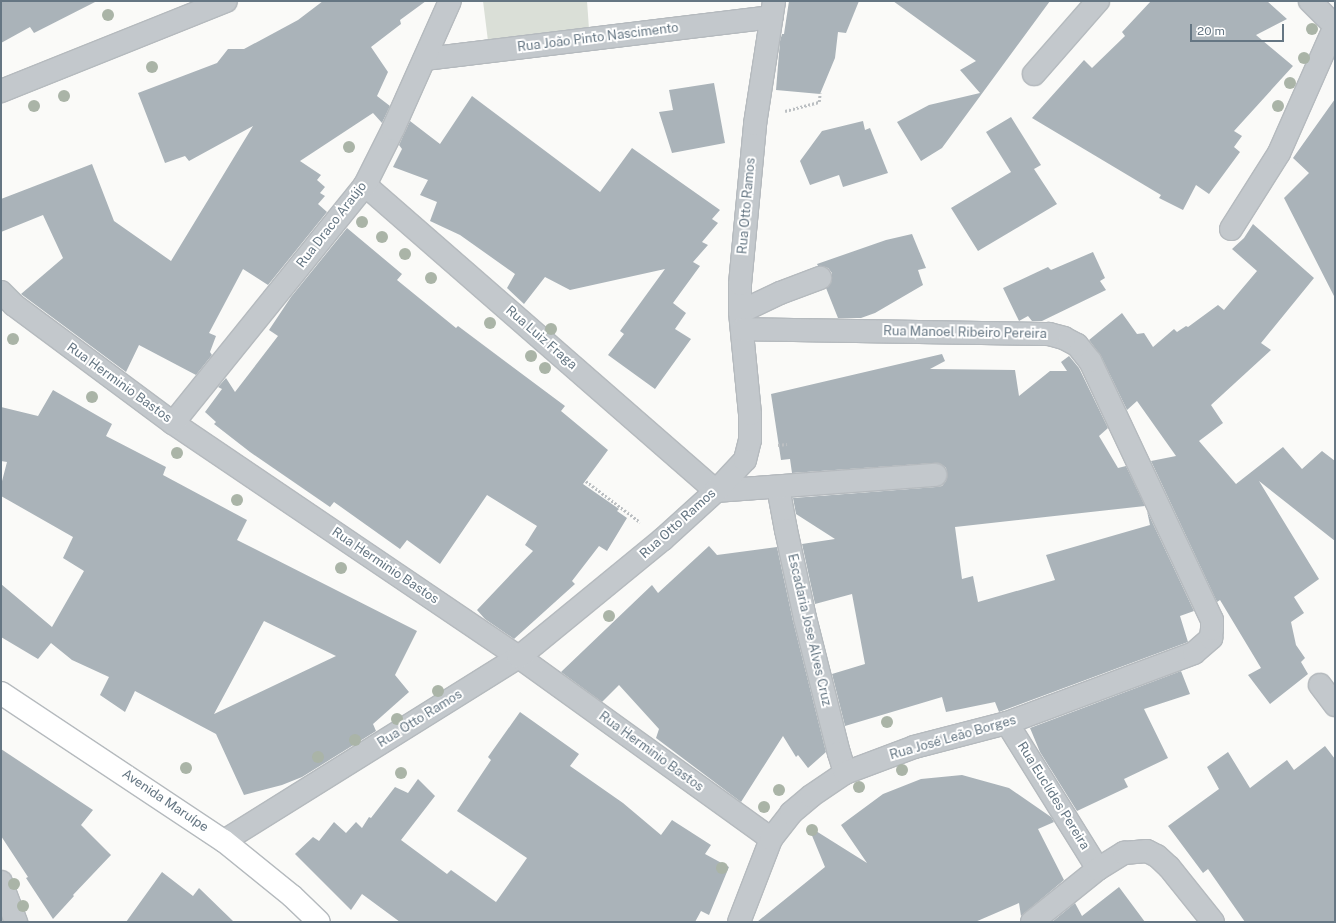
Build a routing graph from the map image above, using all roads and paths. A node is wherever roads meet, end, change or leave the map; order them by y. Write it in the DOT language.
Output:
graph roads {
  1 [pos="226,1"];
  2 [pos="450,1"];
  3 [pos="1098,1"];
  4 [pos="1310,1"];
  5 [pos="772,9"];
  6 [pos="1335,26"];
  7 [pos="425,59"];
  8 [pos="1034,74"];
  9 [pos="1,91"];
  10 [pos="820,93"];
  11 [pos="755,124"];
  12 [pos="365,185"];
  13 [pos="1231,229"];
  14 [pos="820,278"];
  15 [pos="1,292"];
  16 [pos="741,321"];
  17 [pos="173,422"];
  18 [pos="788,444"];
  19 [pos="777,453"];
  20 [pos="935,475"];
  21 [pos="586,481"];
  22 [pos="778,486"];
  23 [pos="716,490"];
  24 [pos="662,540"];
  25 [pos="1211,638"];
  26 [pos="519,657"];
  27 [pos="1320,685"];
  28 [pos="1,693"];
  29 [pos="1335,705"];
  30 [pos="1007,723"];
  31 [pos="846,773"];
  32 [pos="771,839"];
  33 [pos="224,841"];
  34 [pos="1098,869"];
  35 [pos="1,882"];
  36 [pos="16,922"];
  37 [pos="319,922"];
  38 [pos="739,922"];
  39 [pos="1032,922"];
  40 [pos="1213,922"];
  1 -- 9 [label="street"];
  2 -- 7 [label="street, Rua Draco Araújo"];
  3 -- 8 [label="street"];
  4 -- 6 [label="street"];
  5 -- 7 [label="street, Rua João Pinto Nascimento"];
  5 -- 11 [label="street, Rua Otto Ramos"];
  6 -- 13 [label="street"];
  7 -- 12 [label="street, Rua Draco Araújo"];
  10 -- 11 [label="path"];
  11 -- 16 [label="street, Rua Otto Ramos"];
  12 -- 17 [label="street, Rua Draco Araújo"];
  12 -- 23 [label="street, Rua Luiz Fraga"];
  14 -- 16 [label="street"];
  15 -- 17 [label="street, Rua Herminio Bastos"];
  16 -- 23 [label="street, Rua Otto Ramos"];
  16 -- 25 [label="street, Rua Manoel Ribeiro Pereira"];
  17 -- 26 [label="street, Rua Herminio Bastos"];
  18 -- 19 [label="path"];
  20 -- 22 [label="street"];
  21 -- 24 [label="path"];
  22 -- 23 [label="street"];
  22 -- 31 [label="street, Escadaria Jose Alves Cruz"];
  23 -- 24 [label="street, Rua Otto Ramos"];
  24 -- 26 [label="street, Rua Otto Ramos"];
  25 -- 30 [label="street, Rua José Leão Borges"];
  26 -- 32 [label="street, Rua Herminio Bastos"];
  26 -- 33 [label="street, Rua Otto Ramos"];
  27 -- 29 [label="street"];
  28 -- 33 [label="main road, Avenida Maruípe"];
  30 -- 31 [label="street, Rua José Leão Borges"];
  30 -- 34 [label="street, Rua Euclídes Pereira"];
  31 -- 32 [label="street, Rua José Leão Borges"];
  32 -- 38 [label="street, Rua José Leão Borges"];
  33 -- 37 [label="main road, Avenida Maruípe"];
  34 -- 39 [label="street"];
  34 -- 40 [label="street"];
  35 -- 36 [label="street"];
}
